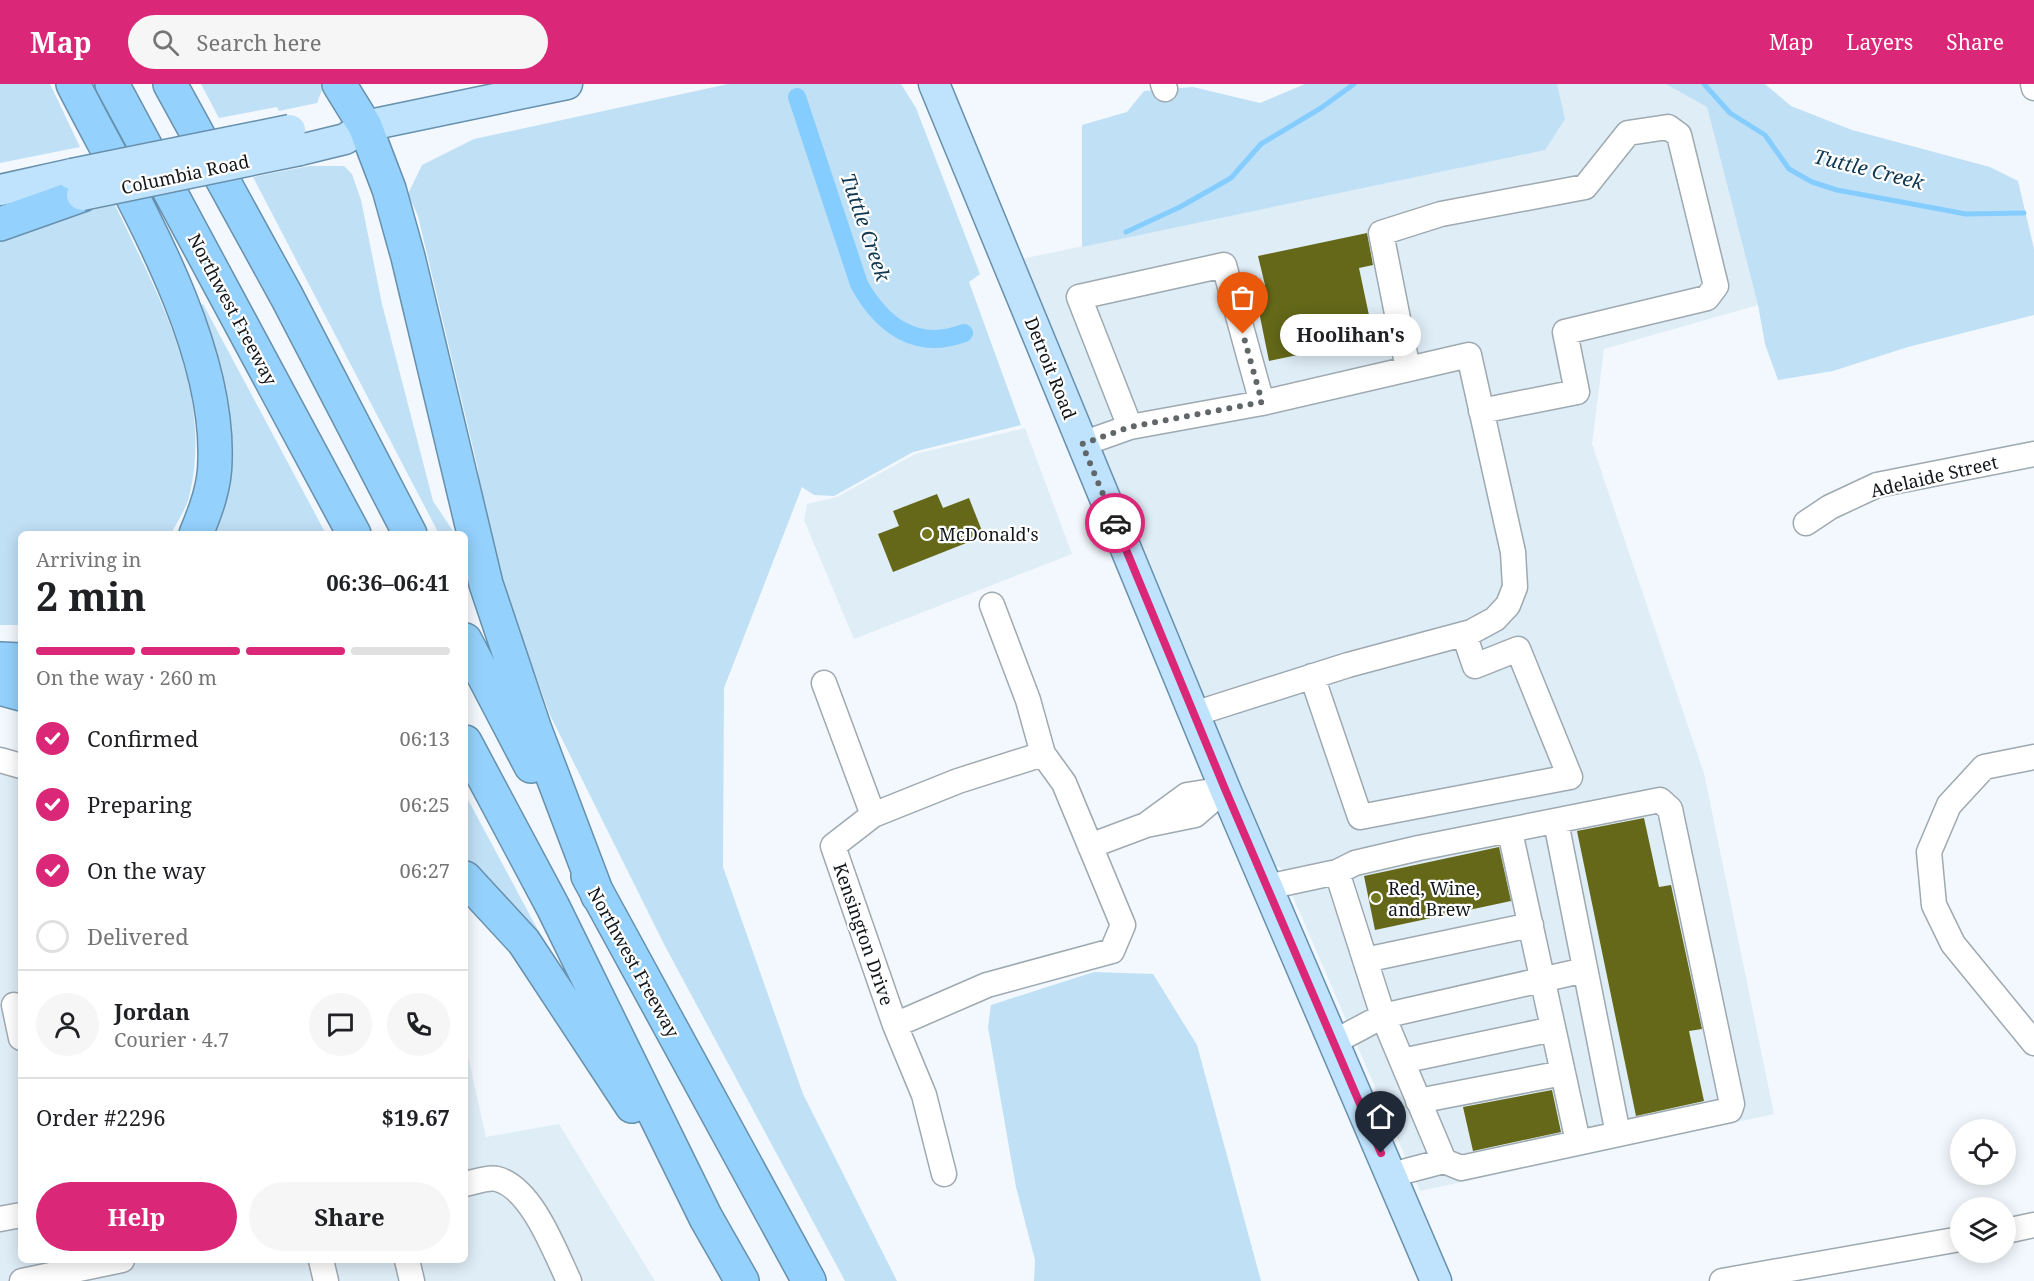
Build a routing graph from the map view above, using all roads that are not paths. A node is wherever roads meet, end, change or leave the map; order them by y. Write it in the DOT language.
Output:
graph roads {
  1 [pos="73,84"];
  2 [pos="112,84"];
  3 [pos="170,84"];
  4 [pos="339,84"];
  5 [pos="567,84"];
  6 [pos="934,84"];
  7 [pos="365,126"];
  8 [pos="77,184"];
  9 [pos="0,190"];
  10 [pos="0,207"];
  11 [pos="0,224"];
  12 [pos="1408,369"];
  13 [pos="1262,402"];
  14 [pos="1481,411"];
  15 [pos="1130,427"];
  16 [pos="1082,444"];
  17 [pos="2034,454"];
  18 [pos="1806,523"];
  19 [pos="196,531"];
  20 [pos="352,531"];
  21 [pos="408,531"];
  22 [pos="992,606"];
  23 [pos="1464,634"];
  24 [pos="468,646"];
  25 [pos="0,659"];
  26 [pos="18,660"];
  27 [pos="1312,676"];
  28 [pos="824,682"];
  29 [pos="0,688"];
  30 [pos="18,693"];
  31 [pos="1194,714"];
  32 [pos="468,748"];
  33 [pos="1043,754"];
  34 [pos="2034,757"];
  35 [pos="0,760"];
  36 [pos="18,765"];
  37 [pos="1225,789"];
  38 [pos="873,815"];
  39 [pos="1556,822"];
  40 [pos="1510,832"];
  41 [pos="1090,846"];
  42 [pos="1337,872"];
  43 [pos="468,881"];
  44 [pos="1267,887"];
  45 [pos="598,896"];
  46 [pos="1531,925"];
  47 [pos="1365,960"];
  48 [pos="1585,969"];
  49 [pos="1541,978"];
  50 [pos="12,1003"];
  51 [pos="1383,1016"];
  52 [pos="896,1025"];
  53 [pos="18,1026"];
  54 [pos="1552,1029"];
  55 [pos="1334,1042"];
  56 [pos="2034,1043"];
  57 [pos="1402,1061"];
  58 [pos="1563,1073"];
  59 [pos="1418,1101"];
  60 [pos="1618,1134"];
  61 [pos="1578,1142"];
  62 [pos="1444,1161"];
  63 [pos="944,1174"];
  64 [pos="1391,1175"];
  65 [pos="468,1183"];
  66 [pos="18,1216"];
  67 [pos="706,1218"];
  68 [pos="0,1219"];
  69 [pos="2034,1225"];
  70 [pos="2016,1228"];
  71 [pos="1950,1241"];
  72 [pos="108,1263"];
  73 [pos="322,1263"];
  74 [pos="408,1263"];
  75 [pos="22,1281"];
  76 [pos="326,1281"];
  77 [pos="412,1281"];
  78 [pos="569,1281"];
  79 [pos="742,1281"];
  80 [pos="809,1281"];
  81 [pos="1436,1281"];
  82 [pos="1722,1281"];
  1 -- 19 [label="highway"];
  2 -- 20 [label="highway, Northwest Freeway"];
  3 -- 21 [label="highway"];
  4 -- 7 [label="highway"];
  5 -- 7 [label="main road, Columbia Road"];
  6 -- 16 [label="main road, Detroit Road"];
  7 -- 8 [label="main road, Columbia Road, bridge"];
  7 -- 45 [label="highway"];
  8 -- 9 [label="main road, Columbia Road"];
  8 -- 10 [label="main road, Columbia Road"];
  8 -- 11 [label="highway"];
  12 -- 13 [label="street"];
  12 -- 14 [label="street"];
  12 -- 14 [label="street"];
  13 -- 15 [label="street"];
  13 -- 15 [label="street"];
  14 -- 23 [label="street"];
  15 -- 16 [label="street"];
  16 -- 31 [label="main road, Detroit Road"];
  17 -- 18 [label="street, Adelaide Street"];
  22 -- 33 [label="street"];
  23 -- 27 [label="street"];
  23 -- 27 [label="street"];
  24 -- 45 [label="highway, Northwest Freeway"];
  25 -- 26 [label="highway"];
  27 -- 31 [label="street"];
  28 -- 38 [label="street"];
  29 -- 30 [label="highway"];
  31 -- 37 [label="main road, Detroit Road"];
  32 -- 67 [label="highway"];
  33 -- 38 [label="street, Kensington Drive"];
  33 -- 41 [label="street"];
  34 -- 56 [label="street"];
  35 -- 36 [label="street"];
  37 -- 41 [label="street"];
  37 -- 44 [label="main road, Detroit Road"];
  38 -- 52 [label="street, Kensington Drive"];
  39 -- 40 [label="street"];
  39 -- 48 [label="street"];
  39 -- 60 [label="street"];
  40 -- 42 [label="street"];
  40 -- 46 [label="street"];
  41 -- 52 [label="street"];
  42 -- 44 [label="street"];
  42 -- 47 [label="street"];
  43 -- 67 [label="highway"];
  44 -- 55 [label="main road, Detroit Road"];
  45 -- 80 [label="highway, Northwest Freeway"];
  46 -- 47 [label="street"];
  46 -- 49 [label="street"];
  47 -- 51 [label="street"];
  48 -- 49 [label="street"];
  48 -- 60 [label="street"];
  49 -- 51 [label="street"];
  49 -- 54 [label="street"];
  50 -- 53 [label="street"];
  51 -- 55 [label="street"];
  51 -- 57 [label="street"];
  52 -- 63 [label="street, Kensington Drive"];
  54 -- 57 [label="street"];
  54 -- 58 [label="street"];
  55 -- 64 [label="main road, Detroit Road"];
  57 -- 59 [label="street"];
  58 -- 59 [label="street"];
  58 -- 61 [label="street"];
  59 -- 62 [label="street"];
  60 -- 61 [label="street"];
  61 -- 62 [label="street"];
  62 -- 64 [label="street"];
  64 -- 81 [label="main road, Detroit Road"];
  65 -- 78 [label="street"];
  66 -- 68 [label="street"];
  67 -- 79 [label="highway"];
  69 -- 70 [label="street"];
  71 -- 82 [label="street"];
  72 -- 75 [label="street"];
  73 -- 76 [label="street"];
  74 -- 77 [label="street"];
}
